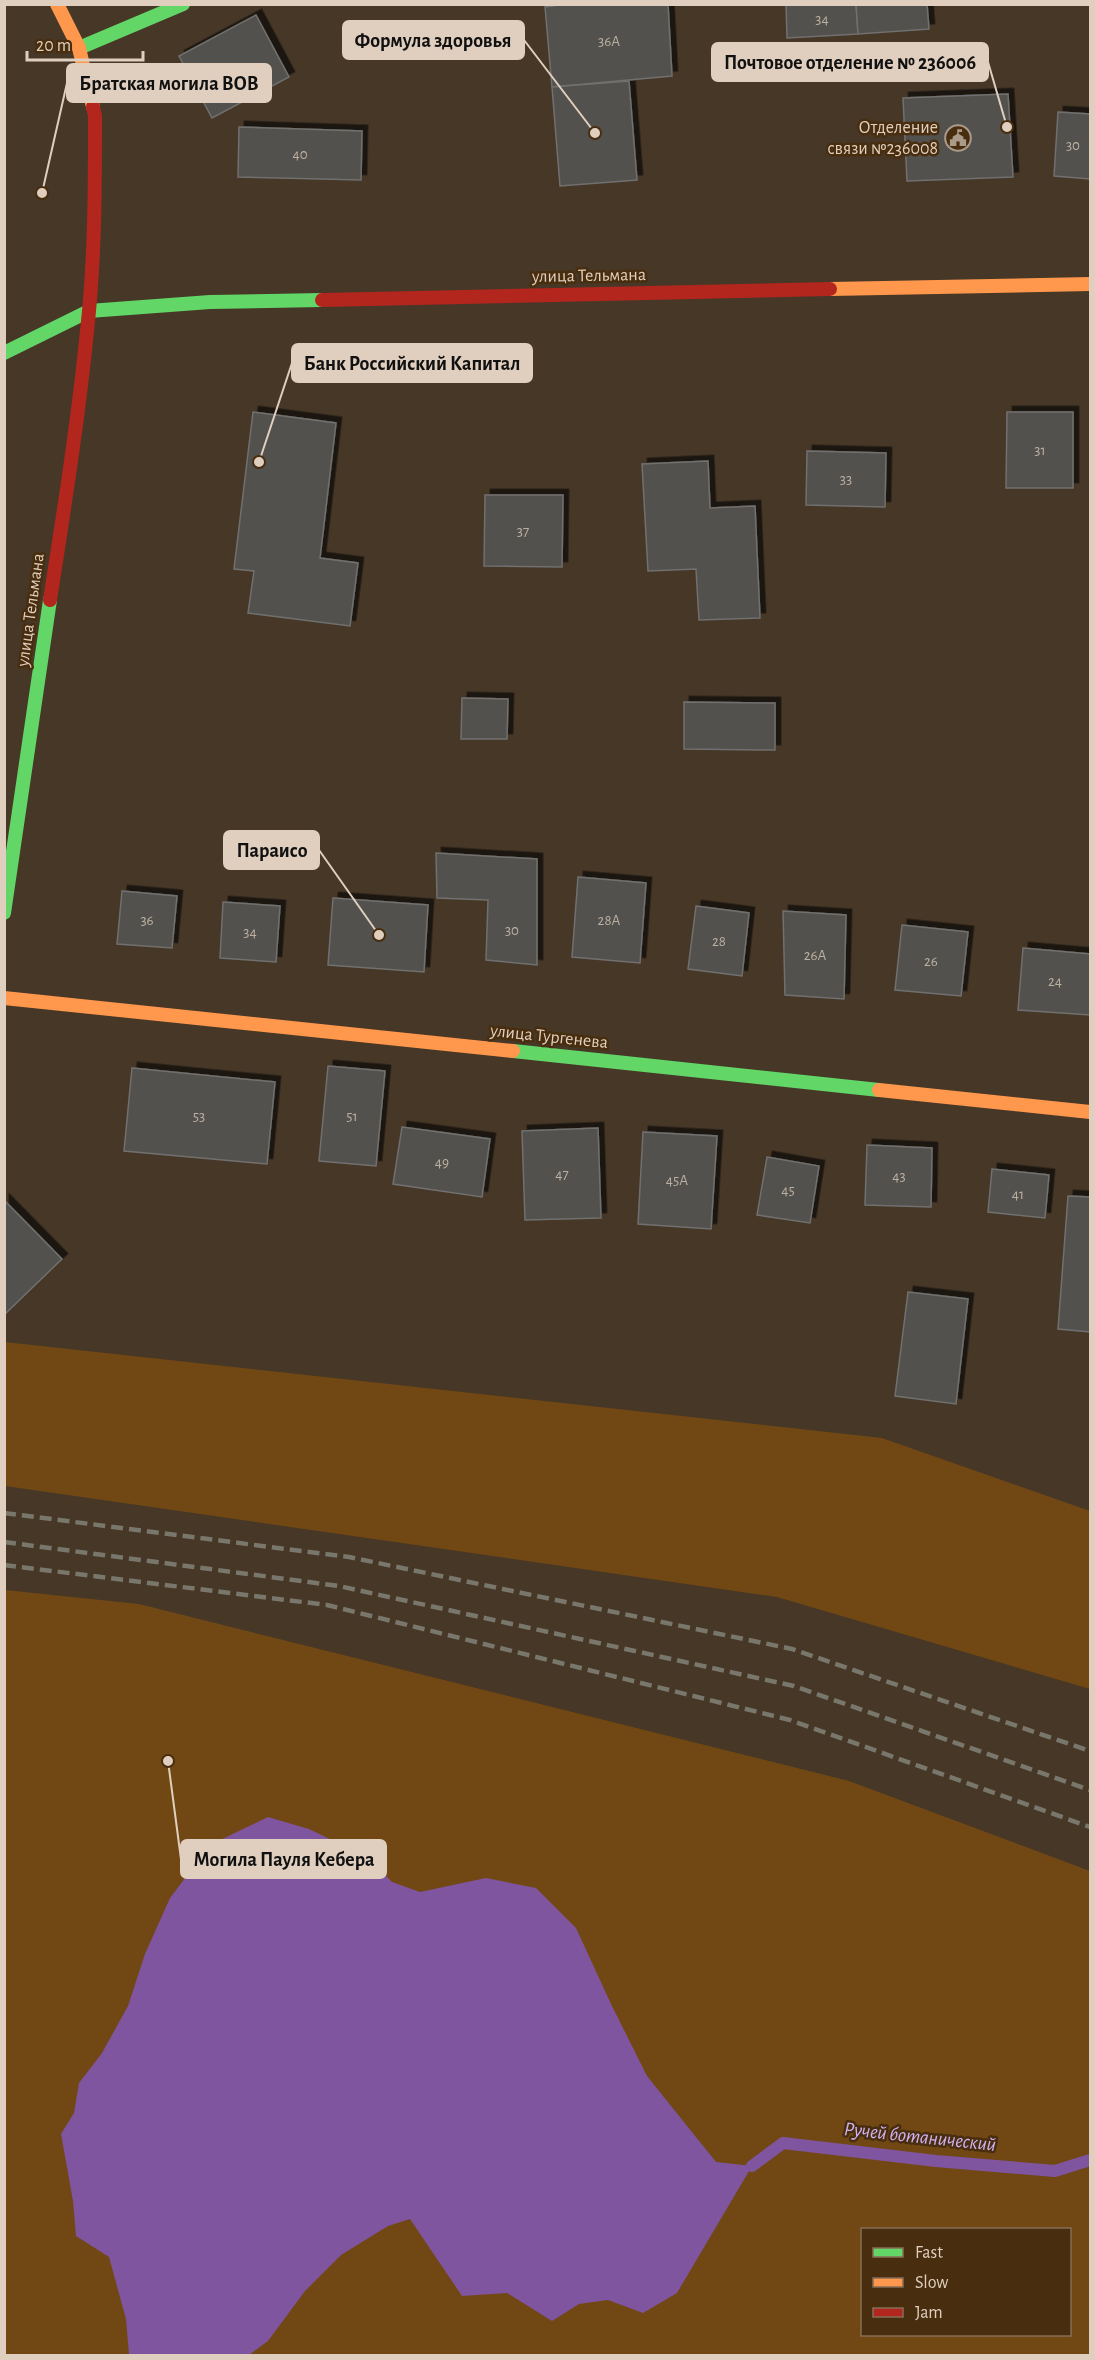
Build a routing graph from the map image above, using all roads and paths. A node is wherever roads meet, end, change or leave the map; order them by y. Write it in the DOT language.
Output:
graph roads {
  1 [pos="57,4"];
  2 [pos="183,4"];
  3 [pos="79,48"];
  4 [pos="1090,284"];
  5 [pos="89,311"];
  6 [pos="16,333"];
  7 [pos="39,336"];
  8 [pos="4,353"];
  9 [pos="4,913"];
  10 [pos="4,998"];
  11 [pos="1090,1112"];
  1 -- 3 [label="street, улица Тельмана"];
  2 -- 3 [label="street"];
  3 -- 5 [label="street, улица Тельмана"];
  4 -- 5 [label="street, улица Тельмана"];
  5 -- 7 [label="street, улица Тельмана"];
  5 -- 9 [label="street, улица Тельмана"];
  6 -- 7 [label="street"];
  7 -- 8 [label="street, улица Тельмана"];
  10 -- 11 [label="street, улица Тургенева"];
}
